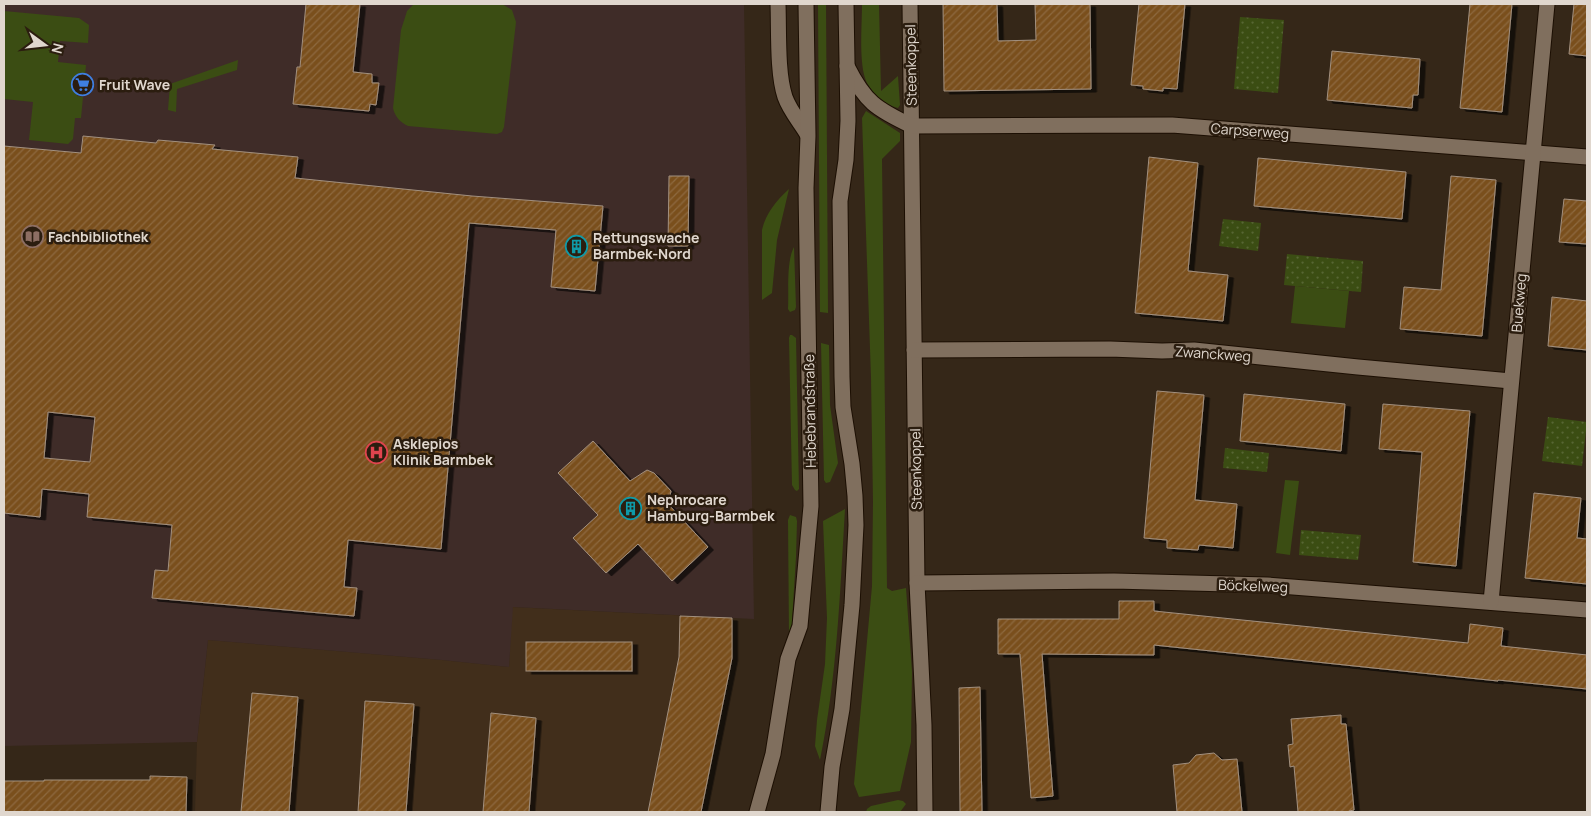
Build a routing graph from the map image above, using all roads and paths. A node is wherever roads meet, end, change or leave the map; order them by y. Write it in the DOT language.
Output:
graph roads {
  1 [pos="778,4"];
  2 [pos="806,4"];
  3 [pos="846,4"];
  4 [pos="910,4"];
  5 [pos="1547,4"];
  6 [pos="846,66"];
  7 [pos="912,126"];
  8 [pos="808,136"];
  9 [pos="1533,153"];
  10 [pos="1587,156"];
  11 [pos="914,350"];
  12 [pos="1512,381"];
  13 [pos="917,583"];
  14 [pos="1491,602"];
  15 [pos="1587,610"];
  16 [pos="758,812"];
  17 [pos="828,812"];
  18 [pos="925,812"];
  1 -- 8 [label="street"];
  2 -- 8 [label="street, Hebebrandstraße"];
  3 -- 6 [label="street"];
  4 -- 7 [label="street, Steenkoppel"];
  5 -- 9 [label="street, Buekweg"];
  6 -- 7 [label="street, Steenkoppel"];
  6 -- 17 [label="street"];
  7 -- 9 [label="street, Carpserweg"];
  7 -- 11 [label="street, Steenkoppel"];
  8 -- 16 [label="street, Hebebrandstraße"];
  9 -- 10 [label="street, Carpserweg"];
  9 -- 12 [label="street, Buekweg"];
  11 -- 12 [label="street, Zwanckweg"];
  11 -- 13 [label="street, Steenkoppel"];
  12 -- 14 [label="street, Buekweg"];
  13 -- 14 [label="street, Böckelweg"];
  13 -- 18 [label="street, Steenkoppel"];
  14 -- 15 [label="street, Böckelweg"];
}
